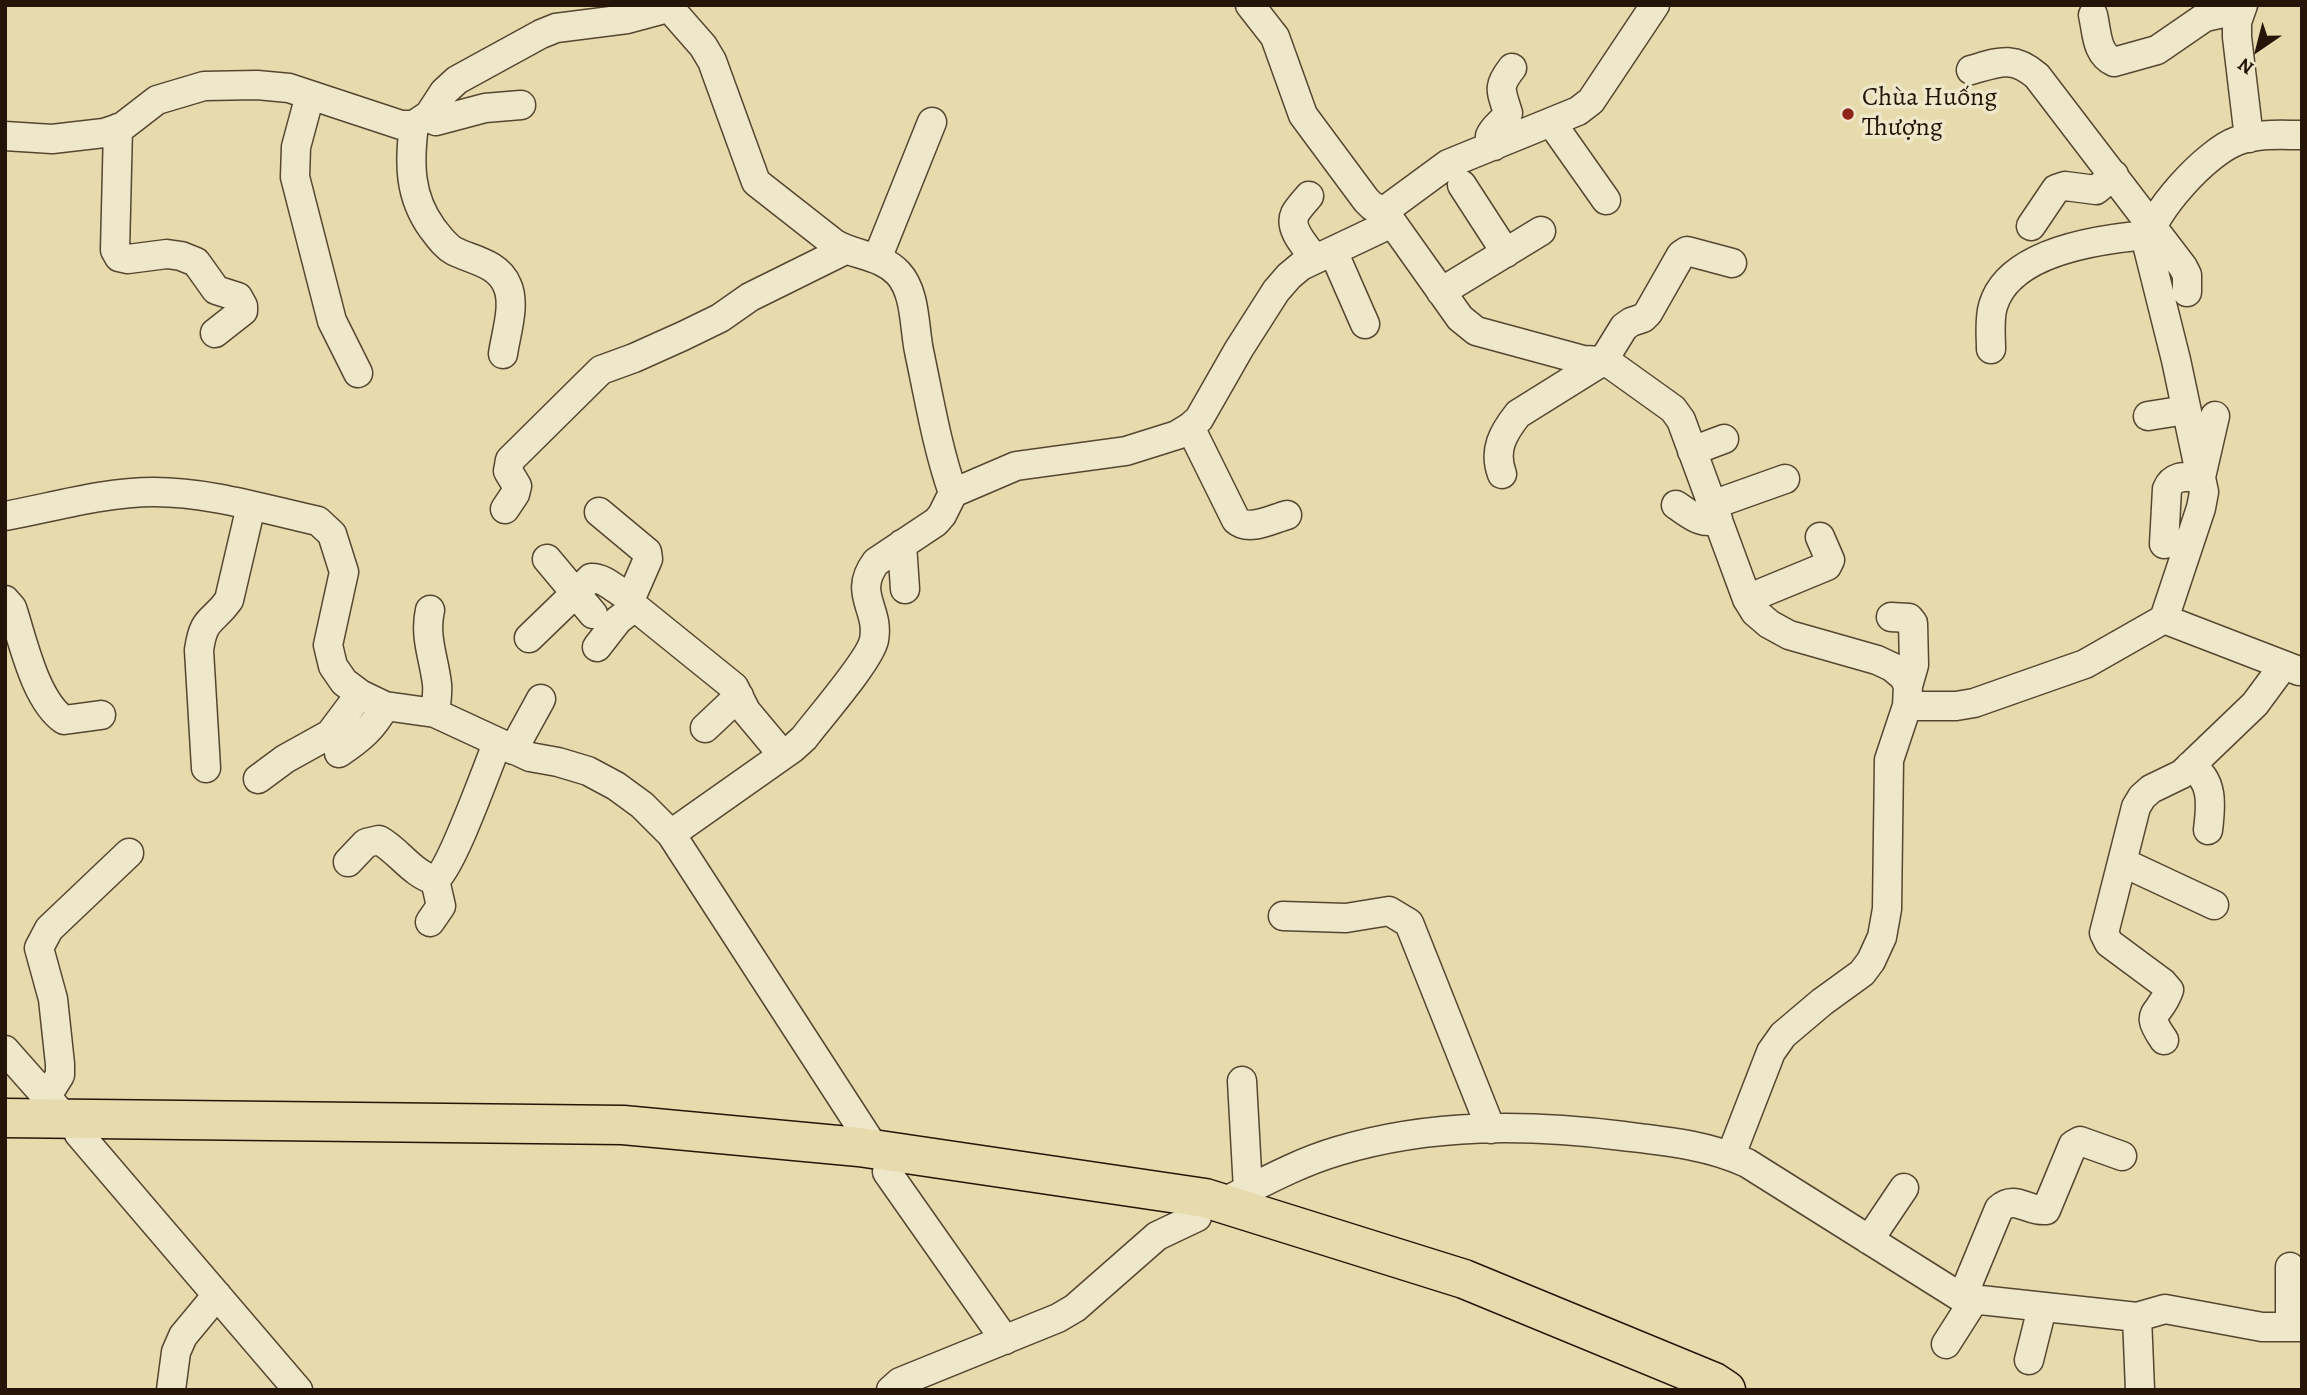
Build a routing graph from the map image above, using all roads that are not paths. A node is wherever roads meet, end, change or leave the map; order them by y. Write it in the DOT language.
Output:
graph roads {
  1 [pos="1250,5"];
  2 [pos="1655,5"];
  3 [pos="668,6"];
  4 [pos="2242,7"];
  5 [pos="2093,15"];
  6 [pos="1512,68"];
  7 [pos="1971,71"];
  8 [pos="310,95"];
  9 [pos="521,105"];
  10 [pos="422,120"];
  11 [pos="932,122"];
  12 [pos="1551,122"];
  13 [pos="118,128"];
  14 [pos="2302,135"];
  15 [pos="5,136"];
  16 [pos="2249,138"];
  17 [pos="1494,146"];
  18 [pos="2114,175"];
  19 [pos="1462,185"];
  20 [pos="1309,196"];
  21 [pos="1606,200"];
  22 [pos="1388,217"];
  23 [pos="2031,226"];
  24 [pos="2150,230"];
  25 [pos="1541,231"];
  26 [pos="845,250"];
  27 [pos="1506,253"];
  28 [pos="1324,255"];
  29 [pos="877,259"];
  30 [pos="1732,263"];
  31 [pos="1441,292"];
  32 [pos="2187,292"];
  33 [pos="1365,324"];
  34 [pos="215,333"];
  35 [pos="1991,349"];
  36 [pos="503,354"];
  37 [pos="1603,362"];
  38 [pos="358,373"];
  39 [pos="2186,410"];
  40 [pos="2148,416"];
  41 [pos="2215,416"];
  42 [pos="1190,427"];
  43 [pos="1724,439"];
  44 [pos="1692,451"];
  45 [pos="1502,474"];
  46 [pos="2201,477"];
  47 [pos="1785,479"];
  48 [pos="953,493"];
  49 [pos="1676,505"];
  50 [pos="251,506"];
  51 [pos="505,509"];
  52 [pos="599,512"];
  53 [pos="1715,512"];
  54 [pos="1287,515"];
  55 [pos="5,516"];
  56 [pos="1820,537"];
  57 [pos="902,544"];
  58 [pos="2164,544"];
  59 [pos="547,559"];
  60 [pos="905,589"];
  61 [pos="1747,599"];
  62 [pos="5,600"];
  63 [pos="633,602"];
  64 [pos="584,603"];
  65 [pos="429,610"];
  66 [pos="1891,617"];
  67 [pos="2164,619"];
  68 [pos="529,638"];
  69 [pos="597,647"];
  70 [pos="2293,669"];
  71 [pos="738,696"];
  72 [pos="1907,696"];
  73 [pos="541,699"];
  74 [pos="373,700"];
  75 [pos="435,713"];
  76 [pos="101,715"];
  77 [pos="705,728"];
  78 [pos="505,747"];
  79 [pos="339,753"];
  80 [pos="782,754"];
  81 [pos="2190,766"];
  82 [pos="206,768"];
  83 [pos="258,779"];
  84 [pos="2208,830"];
  85 [pos="671,834"];
  86 [pos="128,853"];
  87 [pos="348,862"];
  88 [pos="2122,862"];
  89 [pos="435,880"];
  90 [pos="2214,905"];
  91 [pos="1283,916"];
  92 [pos="430,922"];
  93 [pos="2164,1040"];
  94 [pos="5,1050"];
  95 [pos="1242,1081"];
  96 [pos="64,1116"];
  97 [pos="5,1118"];
  98 [pos="1491,1129"];
  99 [pos="5,1135"];
  100 [pos="1731,1155"];
  101 [pos="2122,1156"];
  102 [pos="881,1161"];
  103 [pos="1904,1188"];
  104 [pos="1222,1203"];
  105 [pos="1869,1240"];
  106 [pos="2290,1267"];
  107 [pos="1421,1275"];
  108 [pos="217,1295"];
  109 [pos="1968,1299"];
  110 [pos="2042,1308"];
  111 [pos="2137,1317"];
  112 [pos="2296,1327"];
  113 [pos="1005,1340"];
  114 [pos="1946,1343"];
  115 [pos="2029,1360"];
  116 [pos="172,1390"];
  117 [pos="298,1390"];
  118 [pos="891,1390"];
  119 [pos="1678,1390"];
  120 [pos="1726,1390"];
  121 [pos="2140,1390"];
  1 -- 22 [label="street"];
  2 -- 12 [label="street"];
  3 -- 10 [label="street"];
  3 -- 26 [label="street"];
  4 -- 5 [label="street"];
  4 -- 16 [label="street"];
  6 -- 17 [label="street"];
  7 -- 18 [label="street"];
  8 -- 10 [label="street"];
  8 -- 13 [label="street"];
  8 -- 38 [label="street"];
  9 -- 10 [label="street"];
  10 -- 36 [label="street"];
  11 -- 29 [label="street"];
  12 -- 17 [label="street"];
  12 -- 21 [label="street"];
  13 -- 15 [label="street"];
  13 -- 34 [label="street"];
  14 -- 16 [label="street"];
  16 -- 24 [label="street"];
  17 -- 22 [label="street"];
  18 -- 23 [label="street"];
  18 -- 24 [label="street"];
  19 -- 27 [label="street"];
  20 -- 28 [label="street"];
  22 -- 28 [label="street"];
  22 -- 31 [label="street"];
  24 -- 32 [label="street"];
  24 -- 35 [label="street"];
  24 -- 39 [label="street"];
  25 -- 27 [label="street"];
  26 -- 29 [label="street"];
  26 -- 51 [label="street"];
  27 -- 31 [label="street"];
  28 -- 33 [label="street"];
  28 -- 42 [label="street"];
  29 -- 48 [label="street"];
  30 -- 37 [label="street"];
  31 -- 37 [label="street"];
  37 -- 44 [label="street"];
  37 -- 45 [label="street"];
  39 -- 40 [label="street"];
  39 -- 46 [label="street"];
  41 -- 46 [label="street"];
  42 -- 48 [label="street"];
  42 -- 54 [label="street"];
  43 -- 44 [label="street"];
  44 -- 53 [label="street"];
  46 -- 58 [label="street"];
  46 -- 67 [label="street"];
  47 -- 53 [label="street"];
  48 -- 57 [label="street"];
  49 -- 53 [label="street"];
  50 -- 55 [label="street"];
  50 -- 74 [label="street"];
  50 -- 82 [label="street"];
  52 -- 63 [label="street"];
  53 -- 61 [label="street"];
  56 -- 61 [label="street"];
  57 -- 60 [label="street"];
  57 -- 80 [label="street"];
  59 -- 64 [label="street"];
  61 -- 72 [label="street"];
  62 -- 76 [label="street"];
  63 -- 64 [label="street"];
  63 -- 69 [label="street"];
  63 -- 71 [label="street"];
  64 -- 68 [label="street"];
  65 -- 75 [label="street"];
  66 -- 72 [label="street"];
  67 -- 70 [label="street"];
  67 -- 72 [label="street"];
  70 -- 81 [label="street"];
  71 -- 77 [label="street"];
  71 -- 80 [label="street"];
  72 -- 100 [label="street"];
  73 -- 78 [label="street"];
  74 -- 75 [label="street"];
  74 -- 79 [label="street"];
  74 -- 83 [label="street"];
  75 -- 78 [label="street"];
  78 -- 85 [label="street"];
  78 -- 89 [label="street"];
  80 -- 85 [label="street"];
  81 -- 84 [label="street"];
  81 -- 88 [label="street"];
  85 -- 102 [label="street"];
  86 -- 96 [label="street"];
  87 -- 89 [label="street"];
  88 -- 90 [label="street"];
  88 -- 93 [label="street"];
  89 -- 92 [label="street"];
  91 -- 98 [label="street"];
  94 -- 96 [label="street"];
  95 -- 104 [label="street"];
  96 -- 97 [label="highway"];
  96 -- 99 [label="highway"];
  96 -- 102 [label="highway"];
  96 -- 108 [label="street"];
  98 -- 100 [label="street"];
  98 -- 104 [label="street"];
  100 -- 105 [label="street"];
  101 -- 109 [label="street"];
  102 -- 104 [label="highway"];
  102 -- 113 [label="street"];
  103 -- 105 [label="street"];
  104 -- 107 [label="highway"];
  104 -- 113 [label="street"];
  105 -- 109 [label="street"];
  106 -- 112 [label="street"];
  107 -- 119 [label="highway"];
  107 -- 120 [label="highway"];
  108 -- 116 [label="street"];
  108 -- 117 [label="street"];
  109 -- 110 [label="street"];
  109 -- 114 [label="street"];
  110 -- 111 [label="street"];
  110 -- 115 [label="street"];
  111 -- 112 [label="street"];
  111 -- 121 [label="street"];
  113 -- 118 [label="street"];
}
